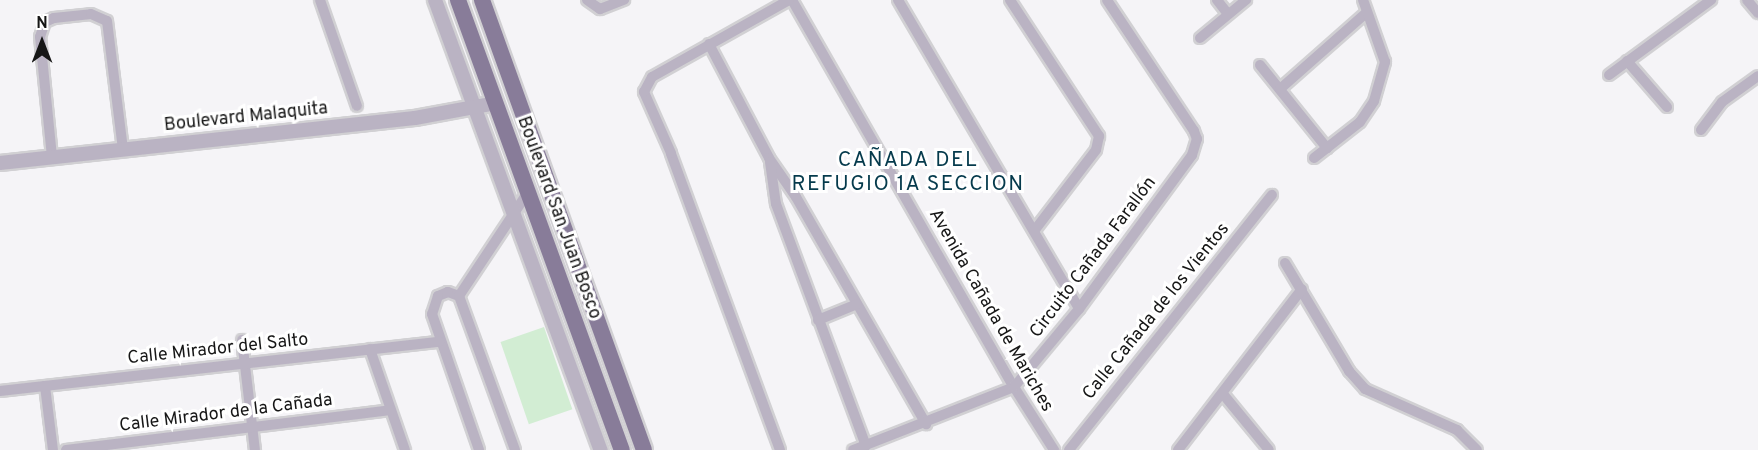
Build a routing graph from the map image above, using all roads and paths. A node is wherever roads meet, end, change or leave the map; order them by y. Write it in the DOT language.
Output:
graph roads {
  1 [pos="320,0"];
  2 [pos="435,0"];
  3 [pos="458,0"];
  4 [pos="482,0"];
  5 [pos="587,0"];
  6 [pos="624,0"];
  7 [pos="790,0"];
  8 [pos="898,0"];
  9 [pos="1010,0"];
  10 [pos="1107,0"];
  11 [pos="1217,0"];
  12 [pos="1246,0"];
  13 [pos="1363,0"];
  14 [pos="1711,0"];
  15 [pos="1747,0"];
  16 [pos="1367,12"];
  17 [pos="1758,12"];
  18 [pos="1228,14"];
  19 [pos="1200,39"];
  20 [pos="709,44"];
  21 [pos="1627,61"];
  22 [pos="1260,65"];
  23 [pos="1609,75"];
  24 [pos="1758,76"];
  25 [pos="1280,89"];
  26 [pos="496,103"];
  27 [pos="357,106"];
  28 [pos="476,107"];
  29 [pos="1667,107"];
  30 [pos="1701,130"];
  31 [pos="1327,148"];
  32 [pos="123,150"];
  33 [pos="52,157"];
  34 [pos="769,158"];
  35 [pos="1314,158"];
  36 [pos="0,163"];
  37 [pos="528,192"];
  38 [pos="1272,195"];
  39 [pos="514,212"];
  40 [pos="564,226"];
  41 [pos="1034,231"];
  42 [pos="544,233"];
  43 [pos="1286,263"];
  44 [pos="1302,289"];
  45 [pos="459,296"];
  46 [pos="857,304"];
  47 [pos="1079,309"];
  48 [pos="818,320"];
  49 [pos="242,340"];
  50 [pos="440,342"];
  51 [pos="370,349"];
  52 [pos="245,364"];
  53 [pos="45,386"];
  54 [pos="1014,387"];
  55 [pos="0,391"];
  56 [pos="1223,394"];
  57 [pos="391,410"];
  58 [pos="926,424"];
  59 [pos="253,428"];
  60 [pos="866,446"];
  61 [pos="53,450"];
  62 [pos="66,450"];
  63 [pos="255,450"];
  64 [pos="405,450"];
  65 [pos="480,450"];
  66 [pos="515,450"];
  67 [pos="602,450"];
  68 [pos="622,450"];
  69 [pos="644,450"];
  70 [pos="780,450"];
  71 [pos="853,450"];
  72 [pos="1054,450"];
  73 [pos="1069,450"];
  74 [pos="1178,450"];
  75 [pos="1269,450"];
  76 [pos="1477,450"];
  1 -- 27 [label="street"];
  2 -- 28 [label="street"];
  3 -- 26 [label="main road, Boulevard San Juan Bosco"];
  4 -- 40 [label="main road, Boulevard San Juan Bosco"];
  5 -- 6 [label="street"];
  7 -- 20 [label="street"];
  7 -- 54 [label="street, Avenida Cañada de Mariches"];
  8 -- 41 [label="street"];
  9 -- 41 [label="street"];
  10 -- 47 [label="street, Circuito Cañada Farallón"];
  11 -- 18 [label="street"];
  12 -- 18 [label="street"];
  13 -- 16 [label="street"];
  14 -- 21 [label="street"];
  15 -- 17 [label="street"];
  16 -- 25 [label="street"];
  16 -- 31 [label="street"];
  18 -- 19 [label="street"];
  20 -- 34 [label="street"];
  20 -- 70 [label="street"];
  21 -- 23 [label="street"];
  21 -- 29 [label="street"];
  22 -- 25 [label="street"];
  24 -- 30 [label="street"];
  25 -- 31 [label="street"];
  26 -- 28 [label="street, Boulevard Malaquita"];
  26 -- 37 [label="main road, Boulevard San Juan Bosco"];
  28 -- 32 [label="street, Boulevard Malaquita"];
  28 -- 39 [label="street"];
  31 -- 35 [label="street"];
  32 -- 33 [label="street, Boulevard Malaquita"];
  32 -- 33 [label="street"];
  33 -- 36 [label="street, Boulevard Malaquita"];
  34 -- 46 [label="street"];
  34 -- 48 [label="street"];
  37 -- 39 [label="street"];
  37 -- 42 [label="main road, Boulevard San Juan Bosco"];
  38 -- 73 [label="street, Calle Cañada de los Vientos"];
  39 -- 45 [label="street"];
  39 -- 67 [label="street"];
  40 -- 42 [label="main road"];
  40 -- 69 [label="main road, Boulevard San Juan Bosco"];
  41 -- 47 [label="street"];
  42 -- 68 [label="main road, Boulevard San Juan Bosco"];
  43 -- 44 [label="street"];
  44 -- 56 [label="street"];
  44 -- 76 [label="street"];
  45 -- 50 [label="street"];
  45 -- 66 [label="street"];
  46 -- 48 [label="street"];
  46 -- 58 [label="street"];
  47 -- 54 [label="street, Circuito Cañada Farallón"];
  48 -- 60 [label="street"];
  49 -- 52 [label="street"];
  50 -- 51 [label="street, Calle Mirador del Salto"];
  50 -- 65 [label="street"];
  51 -- 52 [label="street, Calle Mirador del Salto"];
  51 -- 57 [label="street"];
  52 -- 53 [label="street, Calle Mirador del Salto"];
  52 -- 59 [label="street"];
  53 -- 55 [label="street, Calle Mirador del Salto"];
  53 -- 61 [label="street"];
  54 -- 58 [label="street, Circuito Cañada Farallón"];
  54 -- 72 [label="street, Avenida Cañada de Mariches"];
  56 -- 74 [label="street"];
  56 -- 75 [label="street"];
  57 -- 59 [label="street, Calle Mirador de la Cañada"];
  57 -- 64 [label="street"];
  58 -- 60 [label="street, Circuito Cañada Farallón"];
  59 -- 62 [label="street, Calle Mirador de la Cañada"];
  59 -- 63 [label="street"];
  60 -- 71 [label="street, Circuito Cañada Farallón"];
}
